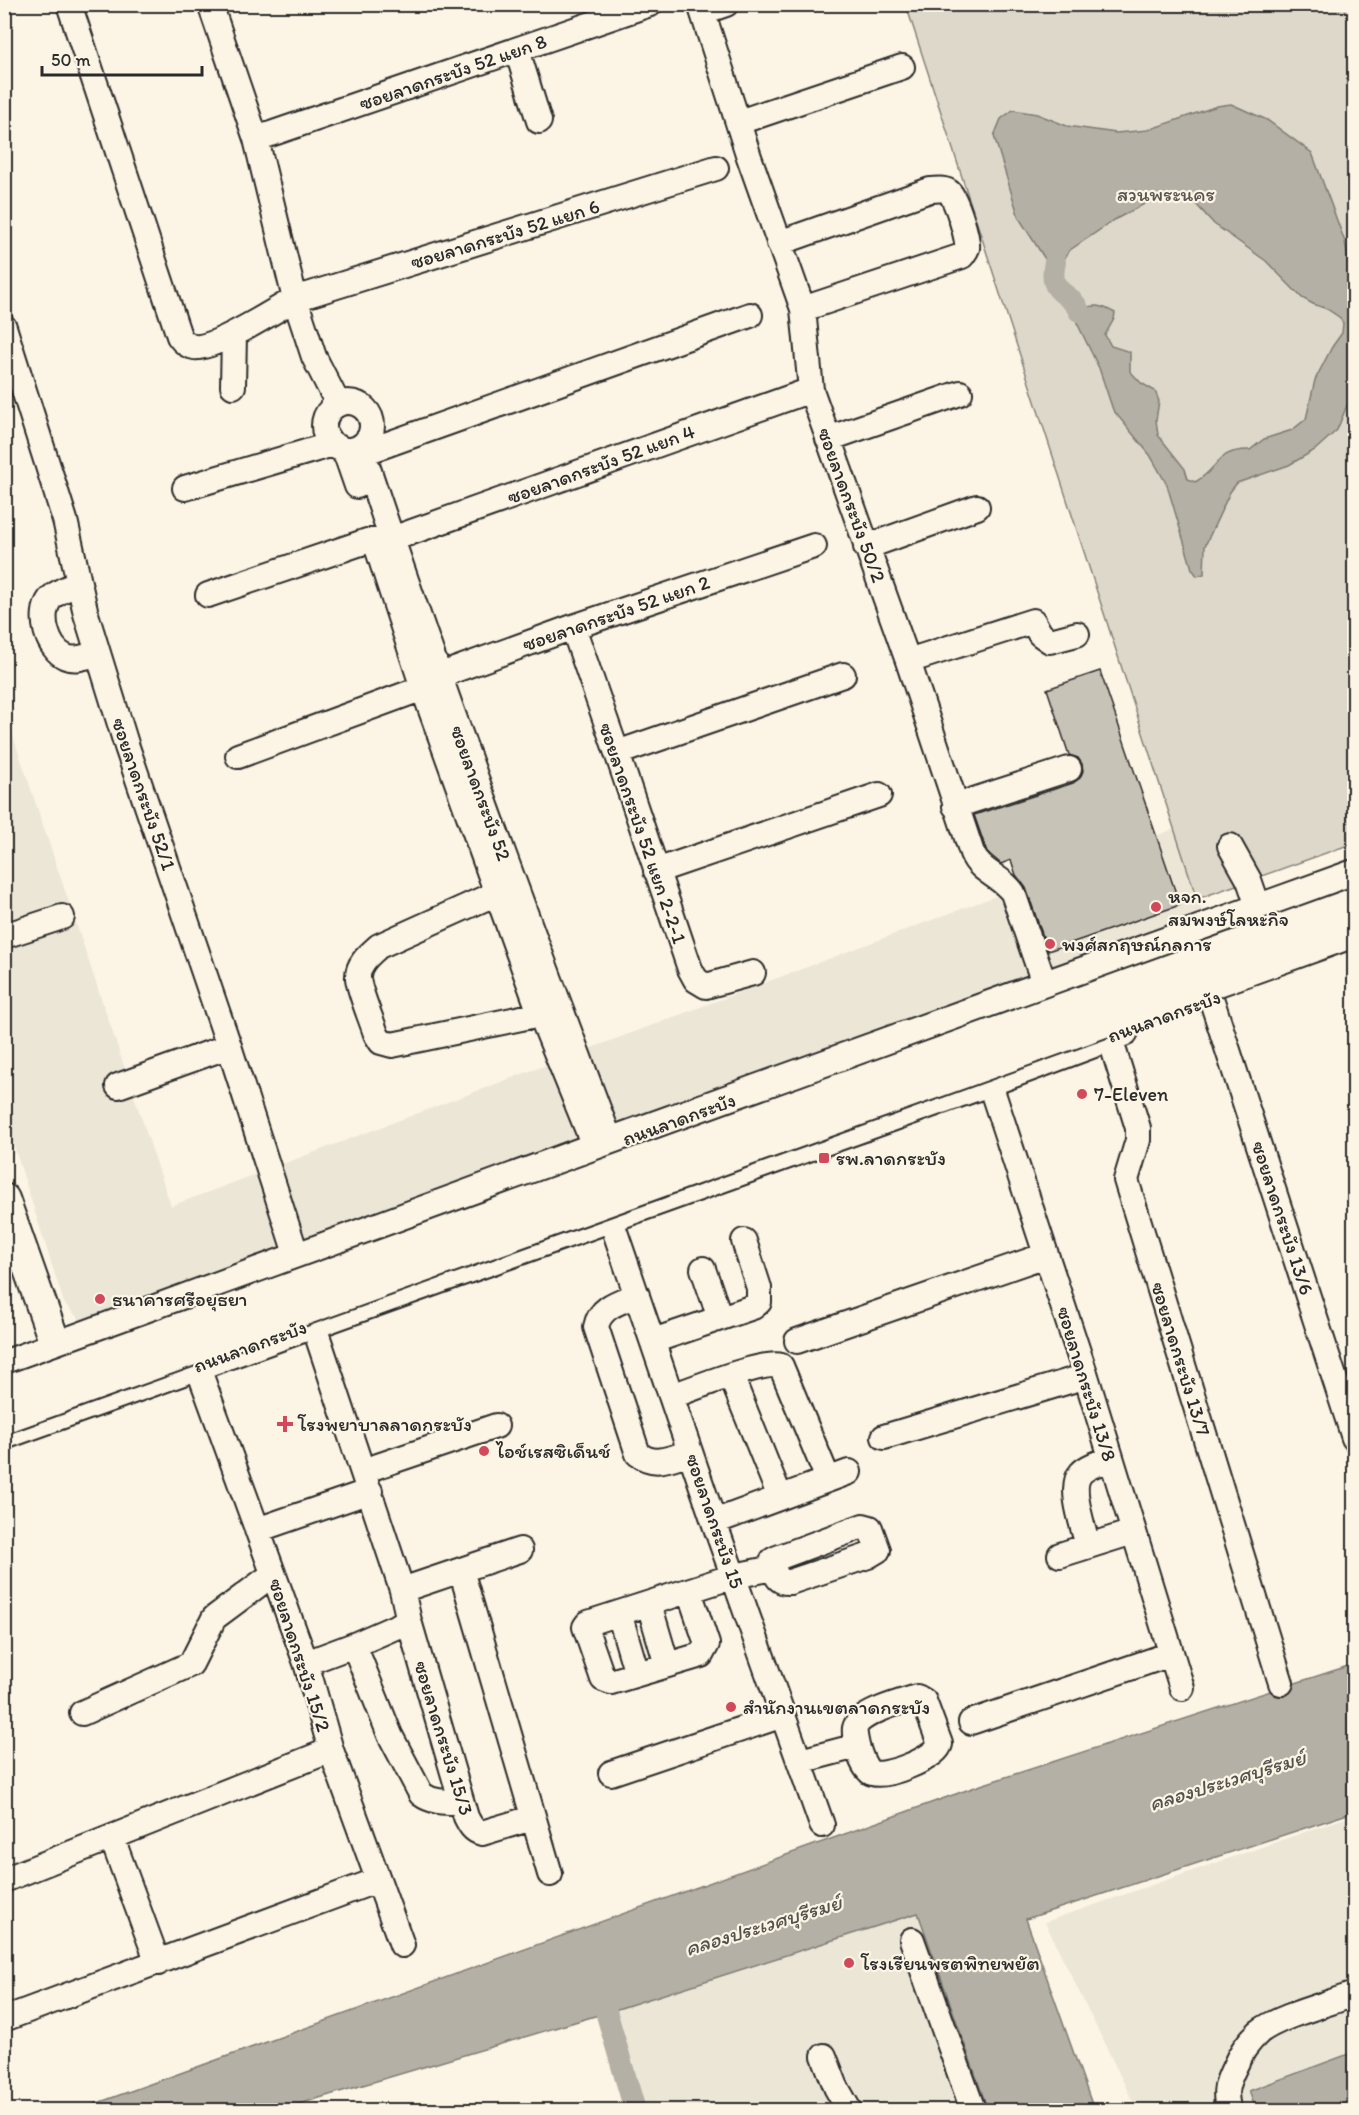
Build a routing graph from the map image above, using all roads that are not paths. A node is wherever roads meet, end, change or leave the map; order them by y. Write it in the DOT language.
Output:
graph roads {
  1 [pos="69,4"];
  2 [pos="210,4"];
  3 [pos="650,4"];
  4 [pos="726,4"];
  5 [pos="701,8"];
  6 [pos="517,50"];
  7 [pos="902,67"];
  8 [pos="539,121"];
  9 [pos="739,122"];
  10 [pos="256,139"];
  11 [pos="716,168"];
  12 [pos="779,243"];
  13 [pos="295,299"];
  14 [pos="803,309"];
  15 [pos="750,315"];
  16 [pos="4,327"];
  17 [pos="234,335"];
  18 [pos="233,386"];
  19 [pos="811,390"];
  20 [pos="960,393"];
  21 [pos="338,404"];
  22 [pos="828,439"];
  23 [pos="351,446"];
  24 [pos="184,488"];
  25 [pos="977,507"];
  26 [pos="383,540"];
  27 [pos="814,546"];
  28 [pos="867,546"];
  29 [pos="79,583"];
  30 [pos="208,595"];
  31 [pos="573,627"];
  32 [pos="1077,634"];
  33 [pos="98,653"];
  34 [pos="908,661"];
  35 [pos="843,675"];
  36 [pos="431,682"];
  37 [pos="617,753"];
  38 [pos="238,756"];
  39 [pos="1070,769"];
  40 [pos="879,795"];
  41 [pos="956,806"];
  42 [pos="1230,846"];
  43 [pos="656,871"];
  44 [pos="1354,875"];
  45 [pos="507,894"];
  46 [pos="1354,903"];
  47 [pos="1259,909"];
  48 [pos="62,917"];
  49 [pos="4,936"];
  50 [pos="1350,944"];
  51 [pos="753,973"];
  52 [pos="1045,986"];
  53 [pos="1211,998"];
  54 [pos="550,1011"];
  55 [pos="1108,1036"];
  56 [pos="230,1046"];
  57 [pos="989,1081"];
  58 [pos="118,1086"];
  59 [pos="603,1146"];
  60 [pos="4,1199"];
  61 [pos="610,1217"];
  62 [pos="744,1241"];
  63 [pos="1046,1255"];
  64 [pos="297,1257"];
  65 [pos="703,1269"];
  66 [pos="637,1295"];
  67 [pos="720,1318"];
  68 [pos="313,1323"];
  69 [pos="653,1341"];
  70 [pos="797,1341"];
  71 [pos="56,1348"];
  72 [pos="197,1365"];
  73 [pos="4,1366"];
  74 [pos="731,1376"];
  75 [pos="1086,1376"];
  76 [pos="4,1392"];
  77 [pos="672,1396"];
  78 [pos="77,1408"];
  79 [pos="4,1418"];
  80 [pos="496,1426"];
  81 [pos="4,1434"];
  82 [pos="884,1437"];
  83 [pos="1354,1438"];
  84 [pos="690,1452"];
  85 [pos="1110,1459"];
  86 [pos="367,1481"];
  87 [pos="780,1497"];
  88 [pos="714,1522"];
  89 [pos="257,1530"];
  90 [pos="1133,1533"];
  91 [pos="1088,1546"];
  92 [pos="520,1550"];
  93 [pos="1060,1555"];
  94 [pos="773,1568"];
  95 [pos="461,1570"];
  96 [pos="273,1574"];
  97 [pos="734,1576"];
  98 [pos="402,1590"];
  99 [pos="689,1591"];
  100 [pos="649,1604"];
  101 [pos="619,1613"];
  102 [pos="409,1621"];
  103 [pos="354,1646"];
  104 [pos="1171,1654"];
  105 [pos="306,1663"];
  106 [pos="667,1665"];
  107 [pos="637,1674"];
  108 [pos="1281,1683"];
  109 [pos="1182,1688"];
  110 [pos="82,1713"];
  111 [pos="783,1715"];
  112 [pos="971,1722"];
  113 [pos="857,1746"];
  114 [pos="331,1750"];
  115 [pos="800,1761"];
  116 [pos="611,1773"];
  117 [pos="461,1802"];
  118 [pos="532,1818"];
  119 [pos="822,1825"];
  120 [pos="112,1838"];
  121 [pos="550,1874"];
  122 [pos="4,1880"];
  123 [pos="378,1880"];
  124 [pos="912,1940"];
  125 [pos="402,1945"];
  126 [pos="158,1963"];
  127 [pos="1354,1994"];
  128 [pos="5,2019"];
  129 [pos="824,2056"];
  130 [pos="849,2110"];
  131 [pos="974,2110"];
  132 [pos="1229,2110"];
  1 -- 17 [label="street, ซอยลาดกระบัง 52 แยก 6"];
  2 -- 10 [label="street"];
  3 -- 6 [label="street, ซอยลาดกระบัง 52 แยก 8"];
  4 -- 5 [label="street"];
  5 -- 9 [label="street, ซอยลาดกระบัง 50/2"];
  6 -- 8 [label="street"];
  6 -- 10 [label="street, ซอยลาดกระบัง 52 แยก 8"];
  7 -- 9 [label="street"];
  9 -- 12 [label="street, ซอยลาดกระบัง 50/2"];
  10 -- 13 [label="street"];
  11 -- 13 [label="street, ซอยลาดกระบัง 52 แยก 6"];
  12 -- 14 [label="street, ซอยลาดกระบัง 50/2"];
  12 -- 14 [label="street"];
  13 -- 17 [label="street, ซอยลาดกระบัง 52 แยก 6"];
  13 -- 21 [label="street"];
  14 -- 19 [label="street, ซอยลาดกระบัง 50/2"];
  15 -- 23 [label="street"];
  16 -- 29 [label="street, ซอยลาดกระบัง 52/1"];
  17 -- 18 [label="street"];
  19 -- 22 [label="street, ซอยลาดกระบัง 50/2"];
  19 -- 26 [label="street, ซอยลาดกระบัง 52 แยก 4"];
  20 -- 22 [label="street"];
  21 -- 23 [label="street, ซอยลาดกระบัง 52"];
  21 -- 23 [label="street, ซอยลาดกระบัง 52"];
  22 -- 28 [label="street, ซอยลาดกระบัง 50/2"];
  23 -- 24 [label="street"];
  23 -- 26 [label="street, ซอยลาดกระบัง 52"];
  25 -- 28 [label="street"];
  26 -- 30 [label="street, ซอยลาดกระบัง 52 แยก 4"];
  26 -- 36 [label="street, ซอยลาดกระบัง 52"];
  27 -- 31 [label="street, ซอยลาดกระบัง 52 แยก 2"];
  28 -- 34 [label="street, ซอยลาดกระบัง 50/2"];
  29 -- 33 [label="street, ซอยลาดกระบัง 52/1"];
  29 -- 33 [label="street"];
  31 -- 36 [label="street, ซอยลาดกระบัง 52 แยก 2"];
  31 -- 37 [label="street, ซอยลาดกระบัง 52 แยก 2-2-1"];
  32 -- 34 [label="street"];
  33 -- 56 [label="street, ซอยลาดกระบัง 52/1"];
  34 -- 41 [label="street, ซอยลาดกระบัง 50/2"];
  35 -- 37 [label="street"];
  36 -- 38 [label="street, ซอยลาดกระบัง 52 แยก 2"];
  36 -- 45 [label="street, ซอยลาดกระบัง 52"];
  37 -- 43 [label="street, ซอยลาดกระบัง 52 แยก 2-2-1"];
  39 -- 41 [label="street"];
  40 -- 43 [label="street"];
  41 -- 52 [label="street, ซอยลาดกระบัง 50/2"];
  42 -- 47 [label="street"];
  43 -- 51 [label="street, ซอยลาดกระบัง 52 แยก 2-2-1"];
  44 -- 47 [label="main road, ถนนลาดกระบัง"];
  45 -- 54 [label="street, ซอยลาดกระบัง 52"];
  45 -- 54 [label="street"];
  46 -- 76 [label="main road, bridge"];
  47 -- 52 [label="main road, ถนนลาดกระบัง"];
  48 -- 49 [label="street"];
  50 -- 53 [label="main road, ถนนลาดกระบัง"];
  50 -- 79 [label="main road, bridge"];
  52 -- 59 [label="main road, ถนนลาดกระบัง"];
  53 -- 55 [label="main road, ถนนลาดกระบัง"];
  53 -- 83 [label="street, ซอยลาดกระบัง 13/6"];
  54 -- 59 [label="street, ซอยลาดกระบัง 52"];
  55 -- 57 [label="main road, ถนนลาดกระบัง"];
  55 -- 108 [label="street, ซอยลาดกระบัง 13/7"];
  56 -- 58 [label="street"];
  56 -- 64 [label="street, ซอยลาดกระบัง 52/1"];
  57 -- 61 [label="main road, ถนนลาดกระบัง"];
  57 -- 63 [label="street, ซอยลาดกระบัง 13/8"];
  59 -- 64 [label="main road, ถนนลาดกระบัง"];
  60 -- 71 [label="main road"];
  61 -- 66 [label="street, ซอยลาดกระบัง 15"];
  61 -- 68 [label="main road, ถนนลาดกระบัง"];
  62 -- 67 [label="street"];
  63 -- 70 [label="street"];
  63 -- 75 [label="street, ซอยลาดกระบัง 13/8"];
  64 -- 71 [label="main road, ถนนลาดกระบัง"];
  65 -- 67 [label="street"];
  66 -- 69 [label="street, ซอยลาดกระบัง 15"];
  66 -- 84 [label="street"];
  67 -- 69 [label="street"];
  68 -- 72 [label="main road, ถนนลาดกระบัง"];
  68 -- 86 [label="street, ซอยลาดกระบัง 15/3"];
  69 -- 77 [label="street, ซอยลาดกระบัง 15"];
  71 -- 73 [label="main road, ถนนลาดกระบัง"];
  71 -- 78 [label="main road"];
  72 -- 78 [label="main road, ถนนลาดกระบัง"];
  72 -- 89 [label="street, ซอยลาดกระบัง 15/2"];
  74 -- 77 [label="street"];
  74 -- 87 [label="street"];
  74 -- 87 [label="street"];
  75 -- 82 [label="street"];
  75 -- 85 [label="street, ซอยลาดกระบัง 13/8"];
  77 -- 84 [label="street, ซอยลาดกระบัง 15"];
  78 -- 81 [label="main road, ถนนลาดกระบัง"];
  80 -- 86 [label="street"];
  84 -- 88 [label="street, ซอยลาดกระบัง 15"];
  85 -- 90 [label="street, ซอยลาดกระบัง 13/8"];
  85 -- 91 [label="street"];
  86 -- 89 [label="street"];
  86 -- 98 [label="street, ซอยลาดกระบัง 15/3"];
  87 -- 88 [label="street"];
  88 -- 97 [label="street, ซอยลาดกระบัง 15"];
  89 -- 96 [label="street, ซอยลาดกระบัง 15/2"];
  90 -- 91 [label="street"];
  90 -- 104 [label="street, ซอยลาดกระบัง 13/8"];
  91 -- 93 [label="street"];
  92 -- 95 [label="street"];
  94 -- 97 [label="street"];
  95 -- 98 [label="street"];
  95 -- 118 [label="street"];
  96 -- 105 [label="street, ซอยลาดกระบัง 15/2"];
  96 -- 110 [label="street"];
  97 -- 99 [label="street"];
  97 -- 111 [label="street, ซอยลาดกระบัง 15"];
  98 -- 102 [label="street, ซอยลาดกระบัง 15/3"];
  99 -- 100 [label="street"];
  99 -- 106 [label="street"];
  100 -- 101 [label="street"];
  100 -- 106 [label="street"];
  101 -- 107 [label="street"];
  101 -- 107 [label="street"];
  102 -- 103 [label="street"];
  102 -- 117 [label="street, ซอยลาดกระบัง 15/3"];
  103 -- 105 [label="street"];
  103 -- 117 [label="street"];
  104 -- 109 [label="street, ซอยลาดกระบัง 13/8"];
  104 -- 112 [label="street"];
  105 -- 114 [label="street, ซอยลาดกระบัง 15/2"];
  106 -- 107 [label="street"];
  111 -- 115 [label="street, ซอยลาดกระบัง 15"];
  111 -- 116 [label="street"];
  113 -- 115 [label="street"];
  114 -- 120 [label="street"];
  114 -- 123 [label="street, ซอยลาดกระบัง 15/2"];
  115 -- 119 [label="street, ซอยลาดกระบัง 15"];
  117 -- 118 [label="street, ซอยลาดกระบัง 15/3"];
  118 -- 121 [label="street"];
  120 -- 122 [label="street"];
  120 -- 126 [label="street"];
  123 -- 125 [label="street, ซอยลาดกระบัง 15/2"];
  123 -- 126 [label="street"];
  124 -- 131 [label="street"];
  126 -- 128 [label="street"];
  127 -- 132 [label="street"];
  129 -- 130 [label="street"];
}
